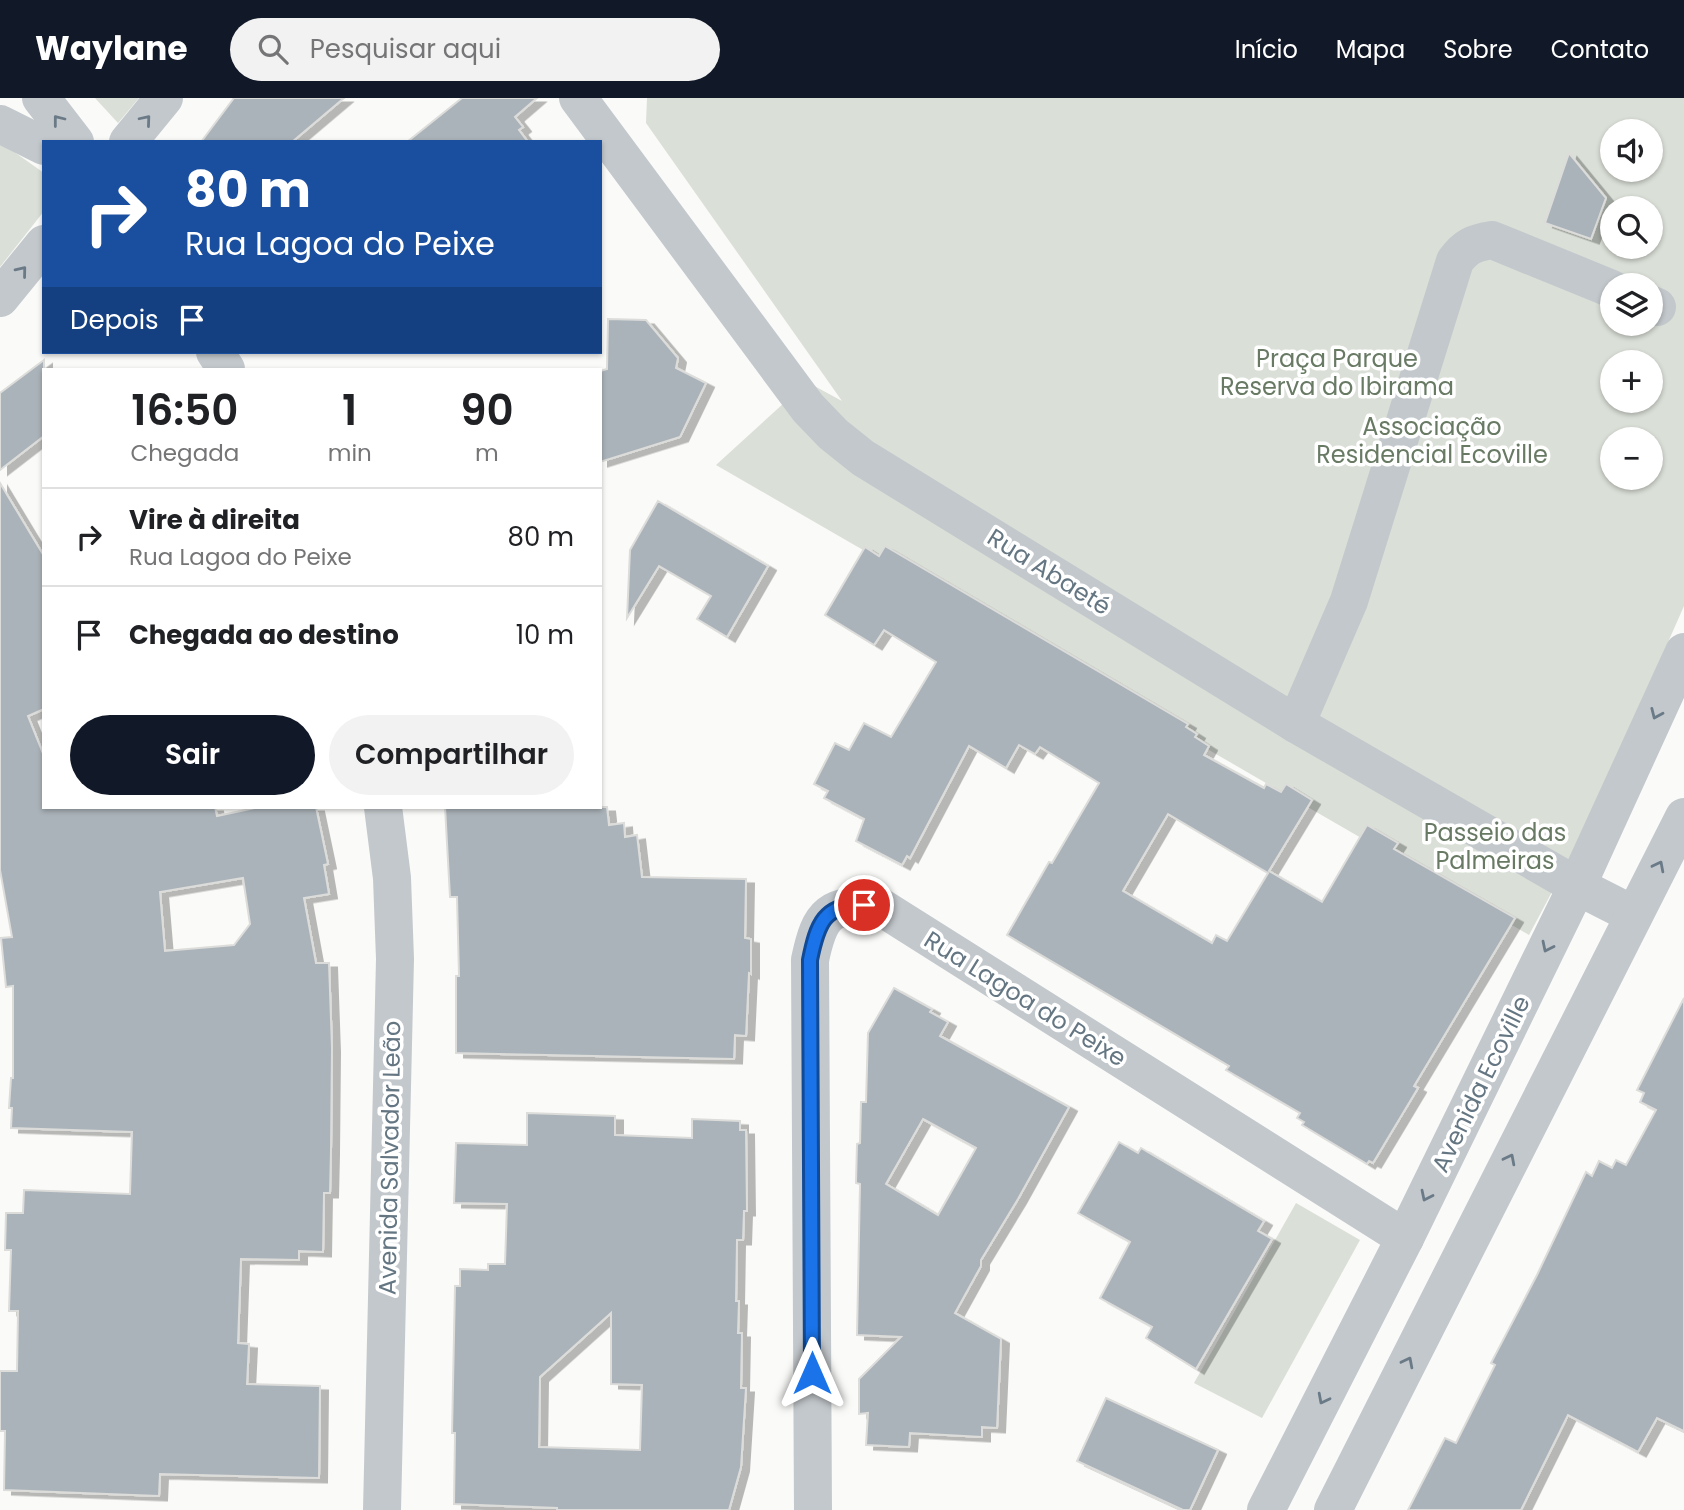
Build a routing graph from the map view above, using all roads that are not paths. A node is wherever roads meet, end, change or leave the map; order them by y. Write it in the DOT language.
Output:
graph roads {
  1 [pos="41,98"];
  2 [pos="164,98"];
  3 [pos="579,98"];
  4 [pos="0,124"];
  5 [pos="73,140"];
  6 [pos="130,140"];
  7 [pos="42,145"];
  8 [pos="42,246"];
  9 [pos="1600,284"];
  10 [pos="0,298"];
  11 [pos="1684,652"];
  12 [pos="1296,724"];
  13 [pos="383,809"];
  14 [pos="1684,817"];
  15 [pos="1577,886"];
  16 [pos="1634,915"];
  17 [pos="1405,1238"];
  18 [pos="382,1510"];
  19 [pos="813,1510"];
  20 [pos="1266,1510"];
  21 [pos="1332,1510"];
  5 -- 1 [label="street, one-way"];
  6 -- 2 [label="street, one-way"];
  3 -- 12 [label="street, Rua Abaeté"];
  4 -- 7 [label="street"];
  10 -- 8 [label="street, one-way"];
  9 -- 12 [label="street"];
  11 -- 15 [label="street, Avenida Ecoville, one-way"];
  12 -- 15 [label="street, Rua Abaeté"];
  13 -- 18 [label="street, Avenida Salvador Leão"];
  16 -- 14 [label="street, one-way"];
  15 -- 16 [label="street, Rua Abaeté"];
  15 -- 17 [label="street, Avenida Ecoville, one-way"];
  21 -- 16 [label="street, one-way"];
  17 -- 19 [label="street, Rua Lagoa do Peixe"];
  17 -- 20 [label="street, Avenida Ecoville, one-way"];
}
